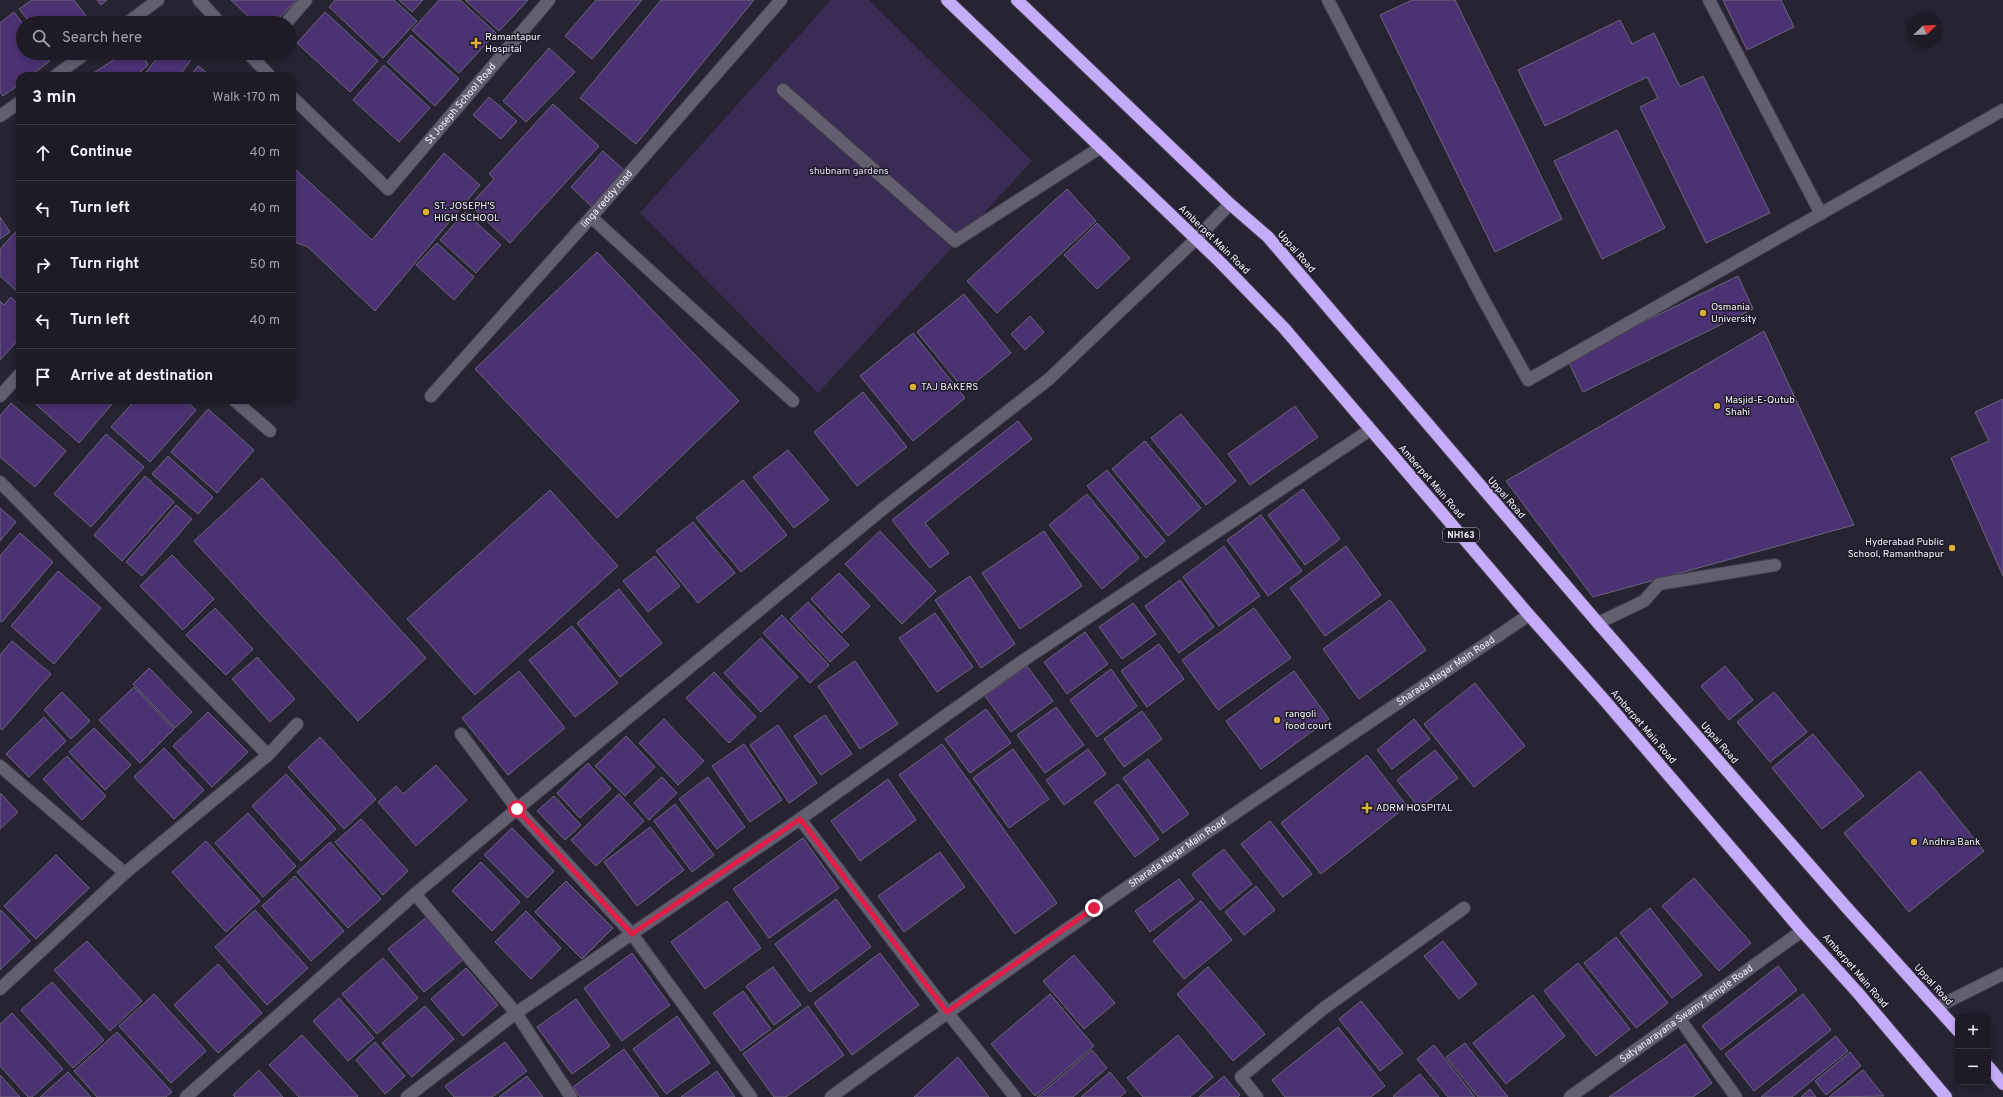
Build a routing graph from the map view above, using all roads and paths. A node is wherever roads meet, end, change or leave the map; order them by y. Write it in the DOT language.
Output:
graph roads {
  1 [pos="158,0"];
  2 [pos="199,0"];
  3 [pos="306,0"];
  4 [pos="549,0"];
  5 [pos="781,0"];
  6 [pos="947,0"];
  7 [pos="1016,0"];
  8 [pos="1328,0"];
  9 [pos="1709,0"];
  10 [pos="136,16"];
  11 [pos="214,16"];
  12 [pos="292,16"];
  13 [pos="77,60"];
  14 [pos="258,60"];
  15 [pos="60,72"];
  16 [pos="267,72"];
  17 [pos="783,90"];
  18 [pos="296,101"];
  19 [pos="16,105"];
  20 [pos="2003,110"];
  21 [pos="0,116"];
  22 [pos="1101,147"];
  23 [pos="1230,204"];
  24 [pos="1821,214"];
  25 [pos="591,217"];
  26 [pos="1196,239"];
  27 [pos="16,378"];
  28 [pos="0,396"];
  29 [pos="431,396"];
  30 [pos="793,401"];
  31 [pos="239,404"];
  32 [pos="1370,430"];
  33 [pos="270,431"];
  34 [pos="0,482"];
  35 [pos="1775,565"];
  36 [pos="1529,615"];
  37 [pos="1598,623"];
  38 [pos="297,724"];
  39 [pos="461,734"];
  40 [pos="268,755"];
  41 [pos="0,766"];
  42 [pos="517,809"];
  43 [pos="800,819"];
  44 [pos="125,873"];
  45 [pos="415,894"];
  46 [pos="1464,908"];
  47 [pos="1802,931"];
  48 [pos="632,934"];
  49 [pos="2003,974"];
  50 [pos="0,989"];
  51 [pos="1937,1007"];
  52 [pos="947,1012"];
  53 [pos="516,1013"];
  54 [pos="1679,1018"];
  55 [pos="1955,1028"];
  56 [pos="1991,1070"];
  57 [pos="2003,1084"];
  58 [pos="186,1097"];
  59 [pos="407,1097"];
  60 [pos="571,1097"];
  61 [pos="751,1097"];
  62 [pos="831,1097"];
  63 [pos="1015,1097"];
  64 [pos="1257,1097"];
  65 [pos="1570,1097"];
  66 [pos="1736,1097"];
  67 [pos="1946,1097"];
  1 -- 10 [label="street"];
  2 -- 11 [label="street"];
  3 -- 12 [label="street"];
  4 -- 18 [label="street"];
  5 -- 25 [label="street, linga reddy road"];
  6 -- 22 [label="highway, Amberpet Main Road / NH163"];
  7 -- 23 [label="highway, Uppal Road"];
  8 -- 24 [label="street"];
  9 -- 24 [label="street"];
  13 -- 15 [label="street"];
  14 -- 16 [label="street"];
  17 -- 22 [label="street"];
  19 -- 21 [label="street"];
  20 -- 24 [label="street"];
  22 -- 26 [label="highway, Amberpet Main Road / NH163"];
  23 -- 26 [label="street"];
  23 -- 37 [label="highway, Uppal Road"];
  25 -- 29 [label="street, linga reddy road"];
  25 -- 30 [label="street"];
  26 -- 32 [label="highway, Amberpet Main Road / NH163"];
  26 -- 42 [label="street"];
  27 -- 28 [label="street"];
  31 -- 33 [label="street"];
  32 -- 36 [label="highway, Amberpet Main Road / NH163"];
  32 -- 43 [label="street"];
  34 -- 40 [label="street"];
  35 -- 37 [label="street"];
  36 -- 47 [label="highway, Amberpet Main Road / NH163"];
  36 -- 52 [label="street, Sharada Nagar Main Road"];
  37 -- 51 [label="highway, Uppal Road"];
  38 -- 40 [label="street"];
  39 -- 42 [label="street"];
  40 -- 44 [label="street"];
  41 -- 44 [label="street"];
  42 -- 45 [label="street"];
  42 -- 48 [label="street"];
  43 -- 48 [label="street"];
  43 -- 52 [label="street"];
  44 -- 50 [label="street"];
  45 -- 53 [label="street"];
  45 -- 58 [label="street"];
  46 -- 64 [label="street"];
  47 -- 54 [label="street, Satyanarayana Swamy Temple Road"];
  47 -- 67 [label="highway, Amberpet Main Road / NH163"];
  48 -- 53 [label="street"];
  48 -- 61 [label="street"];
  49 -- 51 [label="street"];
  51 -- 55 [label="highway, Uppal Road"];
  52 -- 62 [label="street, Sharada Nagar Main Road"];
  52 -- 63 [label="street"];
  53 -- 59 [label="street"];
  53 -- 60 [label="street"];
  54 -- 65 [label="street, Satyanarayana Swamy Temple Road"];
  54 -- 66 [label="street"];
  56 -- 57 [label="highway"];
}
